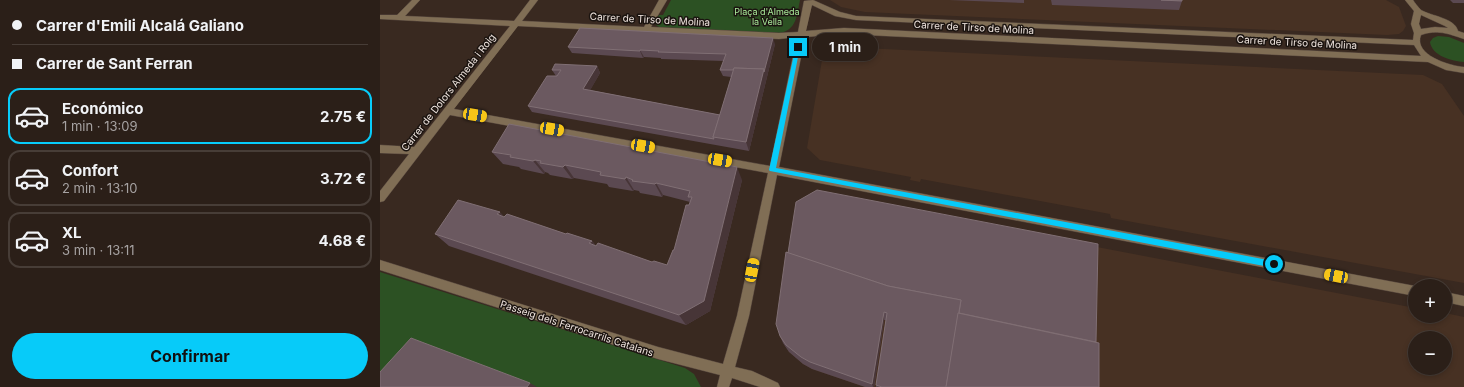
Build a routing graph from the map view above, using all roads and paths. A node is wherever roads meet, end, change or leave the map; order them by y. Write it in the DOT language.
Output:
graph roads {
  1 [pos="416,0"];
  2 [pos="534,0"];
  3 [pos="663,0"];
  4 [pos="1409,0"];
  5 [pos="808,1"];
  6 [pos="1418,11"];
  7 [pos="380,17"];
  8 [pos="399,18"];
  9 [pos="516,23"];
  10 [pos="646,30"];
  11 [pos="1418,34"];
  12 [pos="1461,34"];
  13 [pos="800,35"];
  14 [pos="1417,43"];
  15 [pos="1431,59"];
  16 [pos="1450,68"];
  17 [pos="1464,70"];
  18 [pos="1464,78"];
  19 [pos="448,111"];
  20 [pos="380,149"];
  21 [pos="417,151"];
  22 [pos="773,170"];
  23 [pos="380,198"];
  24 [pos="380,265"];
  25 [pos="1408,290"];
  26 [pos="1452,298"];
  27 [pos="1464,300"];
  28 [pos="728,372"];
  29 [pos="723,387"];
  30 [pos="774,387"];
  1 -- 8 [label="street"];
  2 -- 9 [label="street, Carrer de Dolors Almeda i Roig"];
  3 -- 10 [label="street"];
  4 -- 6 [label="street"];
  5 -- 13 [label="street"];
  5 -- 14 [label="street, Carrer de Tirso de Molina"];
  6 -- 11 [label="street"];
  6 -- 12 [label="street"];
  7 -- 8 [label="street, Carrer de Tirso de Molina"];
  8 -- 9 [label="street, Carrer de Tirso de Molina"];
  9 -- 10 [label="street, Carrer de Tirso de Molina"];
  9 -- 19 [label="street, Carrer de Dolors Almeda i Roig"];
  10 -- 13 [label="street, Carrer de Tirso de Molina"];
  11 -- 12 [label="street"];
  11 -- 14 [label="street"];
  13 -- 15 [label="street, Carrer de Tirso de Molina"];
  13 -- 22 [label="street"];
  14 -- 15 [label="street"];
  15 -- 16 [label="street"];
  16 -- 17 [label="street"];
  16 -- 18 [label="street"];
  19 -- 21 [label="street, Carrer de Dolors Almeda i Roig"];
  19 -- 22 [label="street"];
  20 -- 21 [label="street"];
  21 -- 23 [label="street, Carrer de Dolors Almeda i Roig"];
  22 -- 25 [label="street"];
  22 -- 28 [label="street"];
  24 -- 28 [label="street, Passeig dels Ferrocarrils Catalans"];
  26 -- 27 [label="street"];
  28 -- 29 [label="street"];
  28 -- 30 [label="street, Passeig dels Ferrocarrils Catalans"];
}
